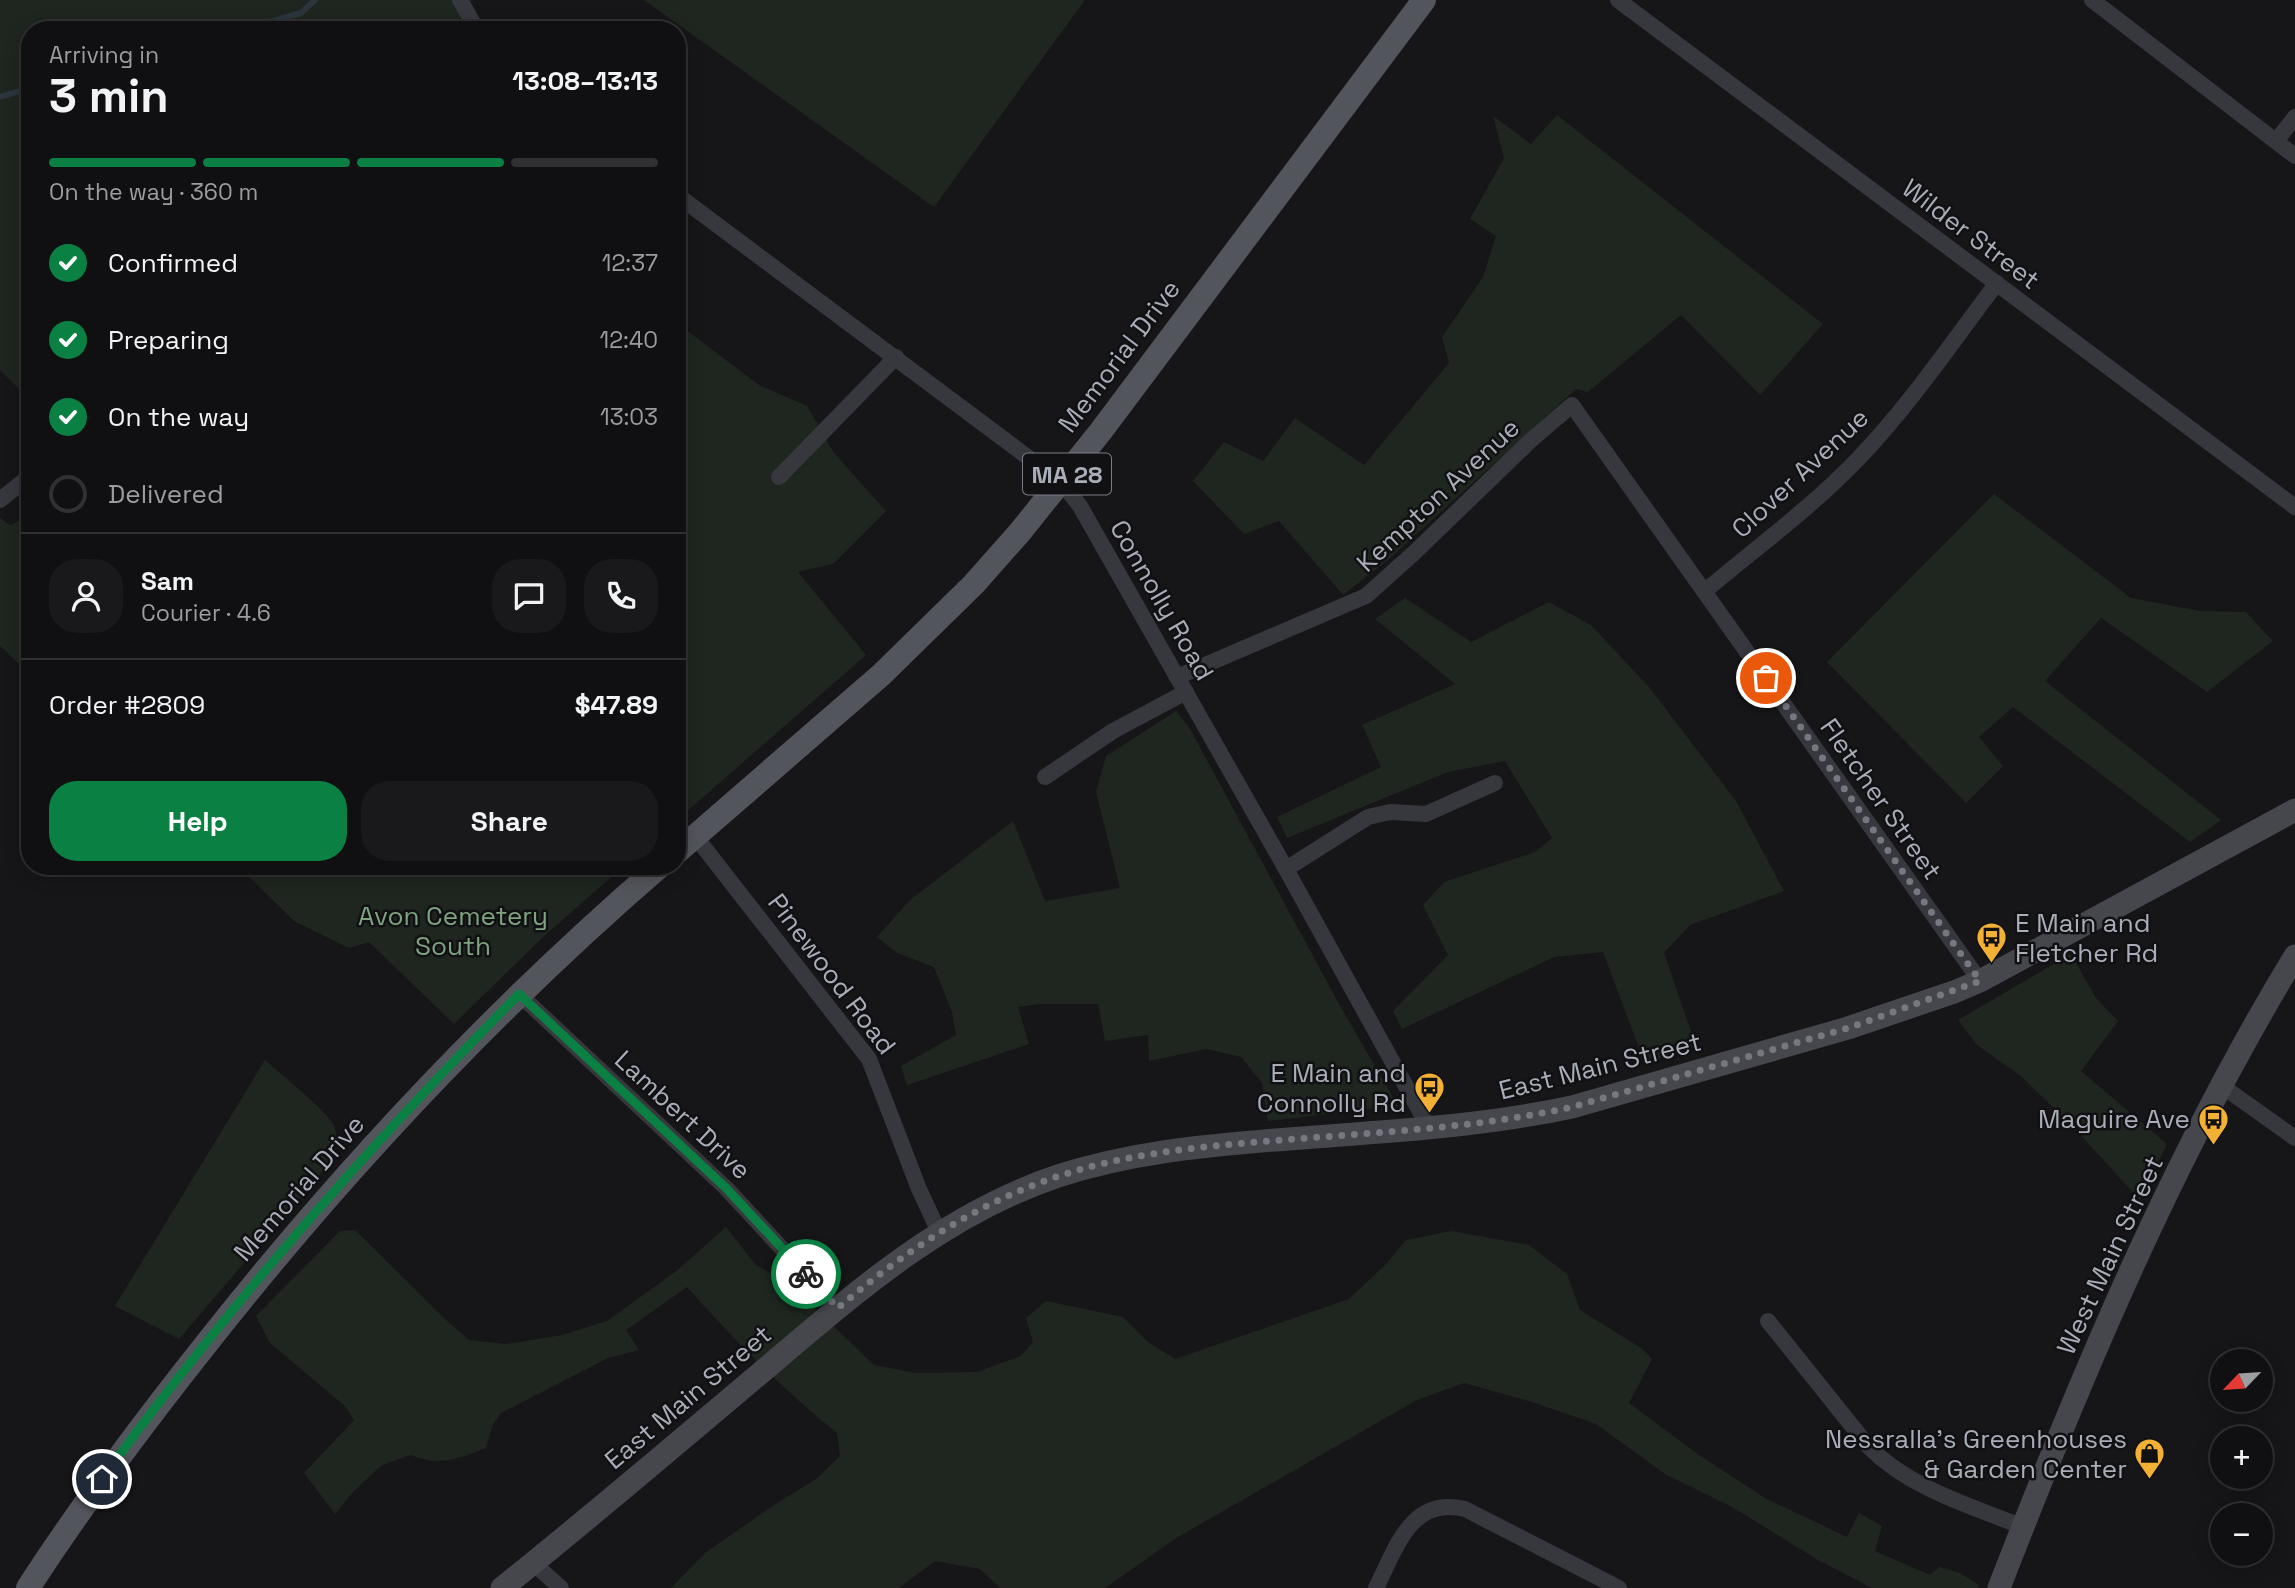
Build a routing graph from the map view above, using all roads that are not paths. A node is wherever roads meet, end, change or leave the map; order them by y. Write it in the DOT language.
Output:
graph roads {
  1 [pos="460,0"];
  2 [pos="1424,0"];
  3 [pos="1618,0"];
  4 [pos="2092,0"];
  5 [pos="472,21"];
  6 [pos="2295,117"];
  7 [pos="2276,141"];
  8 [pos="2295,156"];
  9 [pos="686,202"];
  10 [pos="1997,284"];
  11 [pos="896,357"];
  12 [pos="1572,405"];
  13 [pos="779,477"];
  14 [pos="1061,482"];
  15 [pos="21,483"];
  16 [pos="0,500"];
  17 [pos="2295,507"];
  18 [pos="1705,591"];
  19 [pos="1177,677"];
  20 [pos="1186,692"];
  21 [pos="1045,777"];
  22 [pos="1495,783"];
  23 [pos="2289,819"];
  24 [pos="686,844"];
  25 [pos="1286,869"];
  26 [pos="650,875"];
  27 [pos="2295,956"];
  28 [pos="1980,981"];
  29 [pos="519,994"];
  30 [pos="2222,1086"];
  31 [pos="1429,1128"];
  32 [pos="2295,1138"];
  33 [pos="939,1232"];
  34 [pos="838,1308"];
  35 [pos="1768,1321"];
  36 [pos="2023,1527"];
  37 [pos="533,1563"];
  38 [pos="28,1588"];
  39 [pos="502,1588"];
  40 [pos="561,1588"];
  41 [pos="1376,1588"];
  42 [pos="1619,1588"];
  43 [pos="1999,1588"];
  1 -- 5 [label="street"];
  2 -- 14 [label="main road, Memorial Drive / MA 28"];
  3 -- 10 [label="street, Wilder Street"];
  4 -- 7 [label="street"];
  6 -- 7 [label="street"];
  7 -- 8 [label="street"];
  9 -- 11 [label="street, Connolly Road"];
  10 -- 17 [label="street, Wilder Street"];
  10 -- 18 [label="street, Clover Avenue"];
  11 -- 13 [label="street"];
  11 -- 14 [label="street, Connolly Road"];
  12 -- 18 [label="street, Fletcher Street"];
  12 -- 19 [label="street, Kempton Avenue"];
  14 -- 19 [label="street, Connolly Road"];
  14 -- 24 [label="main road, Memorial Drive / MA 28"];
  15 -- 16 [label="street"];
  18 -- 28 [label="street, Fletcher Street"];
  19 -- 20 [label="street, Connolly Road"];
  20 -- 21 [label="street"];
  20 -- 25 [label="street, Connolly Road"];
  22 -- 25 [label="street"];
  23 -- 28 [label="main road, East Main Street"];
  24 -- 33 [label="street, Pinewood Road"];
  25 -- 31 [label="street, Connolly Road"];
  26 -- 29 [label="main road, Memorial Drive"];
  27 -- 30 [label="main road, West Main Street"];
  28 -- 31 [label="main road, East Main Street"];
  29 -- 34 [label="street, Lambert Drive"];
  29 -- 38 [label="main road, Memorial Drive"];
  30 -- 32 [label="street"];
  30 -- 36 [label="main road, West Main Street"];
  31 -- 33 [label="main road, East Main Street"];
  33 -- 34 [label="main road, East Main Street"];
  34 -- 37 [label="main road, East Main Street"];
  35 -- 36 [label="street"];
  36 -- 43 [label="main road, West Main Street"];
  37 -- 39 [label="main road, East Main Street"];
  37 -- 40 [label="street"];
  41 -- 42 [label="street"];
}
